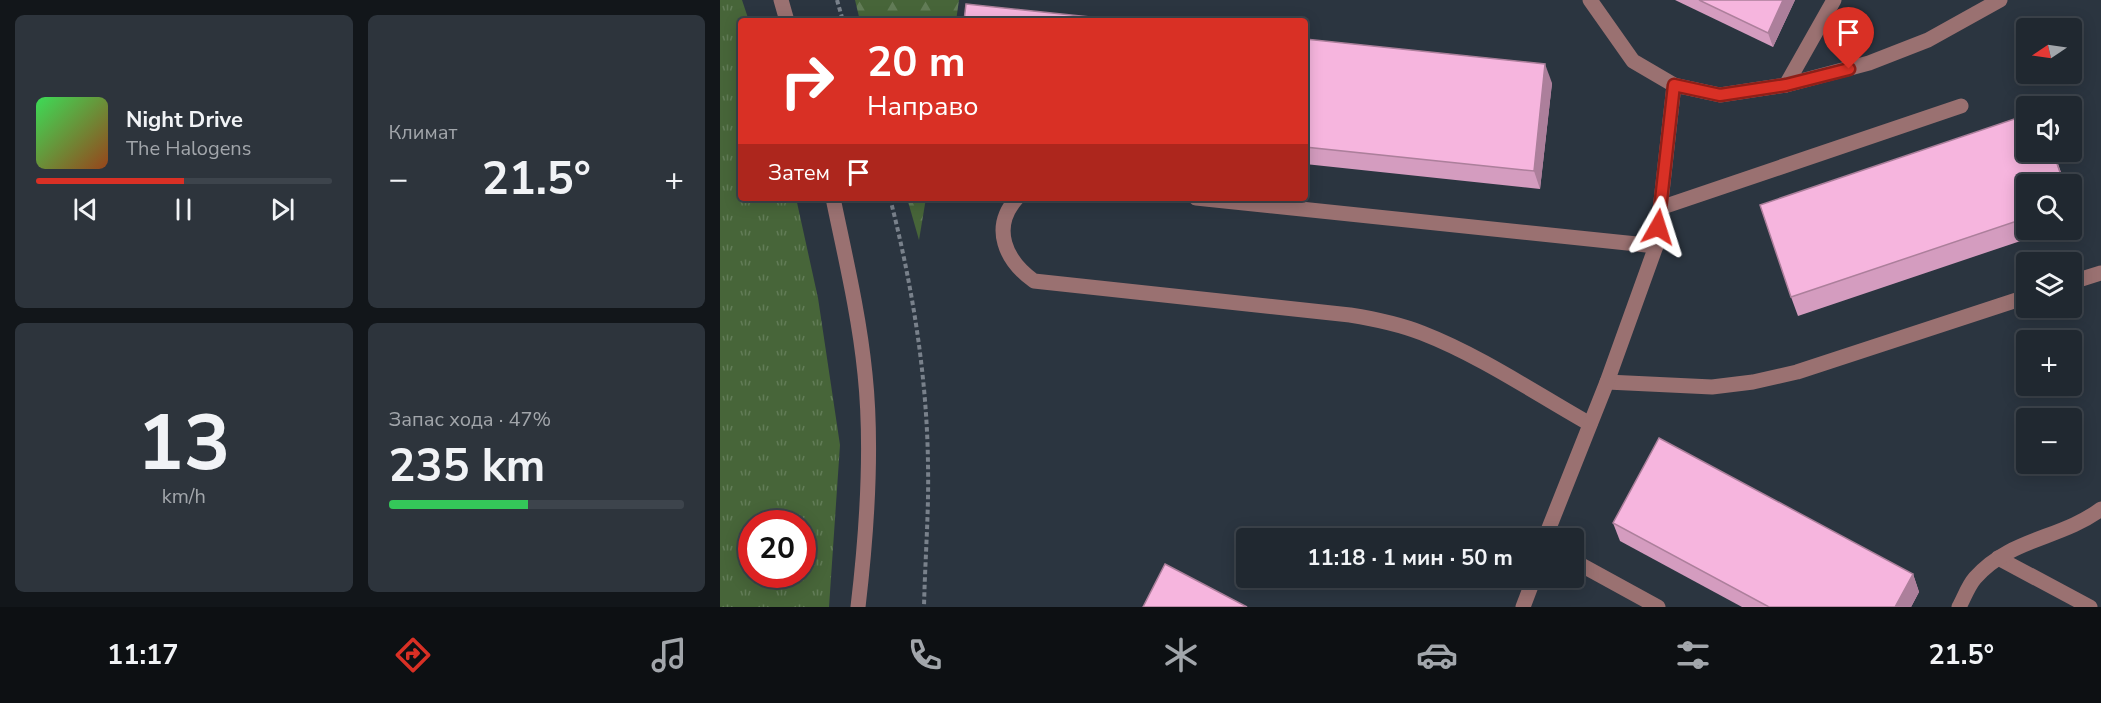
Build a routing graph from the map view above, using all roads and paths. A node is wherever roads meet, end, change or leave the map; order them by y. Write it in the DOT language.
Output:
graph roads {
  1 [pos="781,0"];
  2 [pos="837,0"];
  3 [pos="1590,0"];
  4 [pos="1834,0"];
  5 [pos="2000,0"];
  6 [pos="785,18"];
  7 [pos="842,18"];
  8 [pos="1674,85"];
  9 [pos="1786,85"];
  10 [pos="1961,106"];
  11 [pos="834,201"];
  12 [pos="891,201"];
  13 [pos="1015,201"];
  14 [pos="1225,201"];
  15 [pos="1660,208"];
  16 [pos="1656,246"];
  17 [pos="2101,273"];
  18 [pos="2082,279"];
  19 [pos="2016,300"];
  20 [pos="1607,382"];
  21 [pos="1590,424"];
  22 [pos="2101,508"];
  23 [pos="1549,528"];
  24 [pos="1998,558"];
  25 [pos="1584,566"];
  26 [pos="1530,588"];
  27 [pos="858,607"];
  28 [pos="924,607"];
  29 [pos="1523,607"];
  30 [pos="1658,607"];
  31 [pos="1959,607"];
  32 [pos="2090,607"];
  1 -- 6 [label="street"];
  2 -- 7 [label="path"];
  3 -- 8 [label="street"];
  4 -- 9 [label="street"];
  5 -- 9 [label="street"];
  8 -- 9 [label="street"];
  8 -- 15 [label="street"];
  10 -- 15 [label="street"];
  11 -- 27 [label="street"];
  12 -- 28 [label="path"];
  13 -- 21 [label="street"];
  14 -- 16 [label="street"];
  15 -- 16 [label="street"];
  16 -- 20 [label="street"];
  17 -- 18 [label="street"];
  19 -- 20 [label="street"];
  20 -- 21 [label="street"];
  21 -- 23 [label="street"];
  22 -- 24 [label="street"];
  24 -- 31 [label="street"];
  24 -- 32 [label="street"];
  25 -- 30 [label="street"];
  26 -- 29 [label="street"];
}
